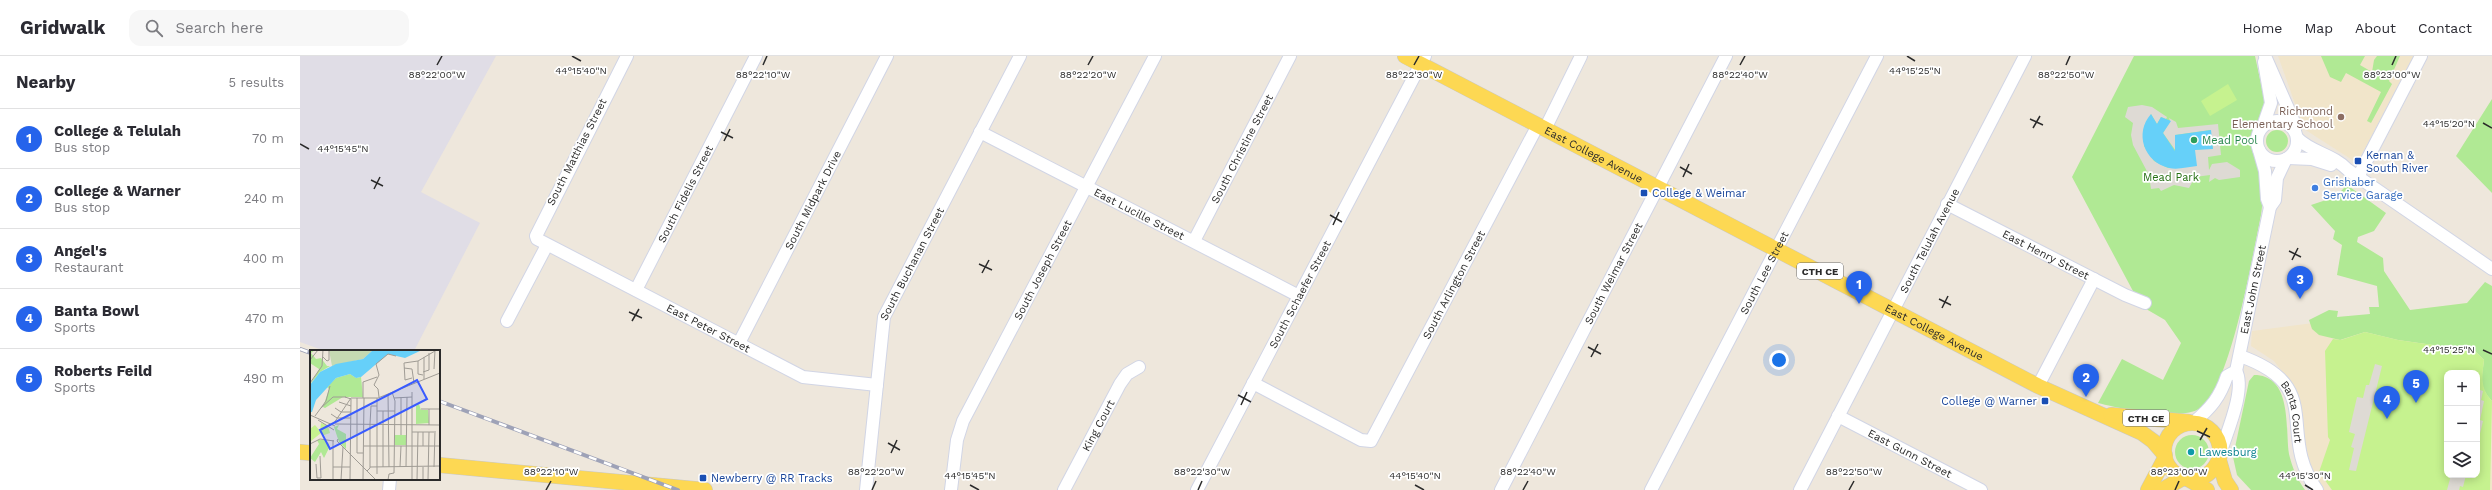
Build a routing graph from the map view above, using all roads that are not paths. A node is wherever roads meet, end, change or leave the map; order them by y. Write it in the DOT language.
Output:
graph roads {
  1 [pos="627,56"];
  2 [pos="756,56"];
  3 [pos="887,56"];
  4 [pos="1020,56"];
  5 [pos="1155,56"];
  6 [pos="1290,56"];
  7 [pos="1405,56"];
  8 [pos="1581,56"];
  9 [pos="1726,56"];
  10 [pos="1877,56"];
  11 [pos="2025,56"];
  12 [pos="2265,56"];
  13 [pos="2421,56"];
  14 [pos="1423,60"];
  15 [pos="2263,126"];
  16 [pos="1541,127"];
  17 [pos="980,132"];
  18 [pos="2296,135"];
  19 [pos="2259,150"];
  20 [pos="2287,159"];
  21 [pos="2348,170"];
  22 [pos="2358,177"];
  23 [pos="1086,186"];
  24 [pos="1658,187"];
  25 [pos="1947,204"];
  26 [pos="2270,207"];
  27 [pos="1194,240"];
  28 [pos="547,245"];
  29 [pos="1776,248"];
  30 [pos="2492,269"];
  31 [pos="2094,279"];
  32 [pos="636,290"];
  33 [pos="1299,296"];
  34 [pos="2145,304"];
  35 [pos="1894,310"];
  36 [pos="507,321"];
  37 [pos="739,343"];
  38 [pos="2240,356"];
  39 [pos="1139,367"];
  40 [pos="2236,371"];
  41 [pos="1253,383"];
  42 [pos="877,385"];
  43 [pos="2038,386"];
  44 [pos="2104,415"];
  45 [pos="1838,416"];
  46 [pos="2191,422"];
  47 [pos="300,452"];
  48 [pos="310,453"];
  49 [pos="2220,455"];
  50 [pos="2165,457"];
  51 [pos="440,465"];
  52 [pos="2185,478"];
  53 [pos="390,480"];
  54 [pos="617,486"];
  55 [pos="389,490"];
  56 [pos="705,490"];
  57 [pos="866,490"];
  58 [pos="951,490"];
  59 [pos="1064,490"];
  60 [pos="1197,490"];
  61 [pos="1501,490"];
  62 [pos="1651,490"];
  63 [pos="1800,490"];
  64 [pos="1981,490"];
  65 [pos="2148,490"];
  66 [pos="2162,490"];
  67 [pos="2207,490"];
  68 [pos="2231,490"];
  69 [pos="2317,490"];
  1 -- 28 [label="street, South Matthias Street"];
  2 -- 32 [label="street, South Fidelis Street"];
  3 -- 37 [label="street, South Midpark Drive"];
  4 -- 17 [label="street, South Buchanan Street"];
  5 -- 23 [label="street, South Joseph Street"];
  6 -- 27 [label="street, South Christine Street"];
  7 -- 14 [label="main road, East College Avenue / CTH CE"];
  8 -- 16 [label="street, South Arlington Street"];
  9 -- 24 [label="street, South Weimar Street"];
  10 -- 29 [label="street, South Lee Street"];
  11 -- 25 [label="street, South Telulah Avenue"];
  12 -- 15 [label="street"];
  12 -- 18 [label="street"];
  13 -- 22 [label="street"];
  14 -- 16 [label="main road, East College Avenue / CTH CE"];
  14 -- 33 [label="street, South Schaefer Street"];
  15 -- 18 [label="street"];
  15 -- 19 [label="street"];
  16 -- 24 [label="main road, East College Avenue / CTH CE"];
  16 -- 41 [label="street, South Arlington Street"];
  17 -- 23 [label="street, East Lucille Street"];
  17 -- 42 [label="street, South Buchanan Street"];
  18 -- 20 [label="street"];
  18 -- 21 [label="street"];
  19 -- 20 [label="street"];
  19 -- 26 [label="street, East John Street"];
  20 -- 21 [label="street"];
  20 -- 26 [label="street, East John Street"];
  21 -- 22 [label="street"];
  22 -- 30 [label="street"];
  23 -- 27 [label="street, East Lucille Street"];
  23 -- 58 [label="street, South Joseph Street"];
  24 -- 29 [label="main road, East College Avenue / CTH CE"];
  24 -- 61 [label="street, South Weimar Street"];
  25 -- 31 [label="street, East Henry Street"];
  25 -- 35 [label="street, South Telulah Avenue"];
  26 -- 38 [label="street, East John Street"];
  27 -- 33 [label="street, East Lucille Street"];
  28 -- 32 [label="street, East Peter Street"];
  28 -- 36 [label="street"];
  29 -- 35 [label="main road, East College Avenue / CTH CE"];
  29 -- 62 [label="street, South Lee Street"];
  31 -- 34 [label="street, East Henry Street"];
  31 -- 43 [label="street"];
  32 -- 37 [label="street, East Peter Street"];
  33 -- 41 [label="street, South Schaefer Street"];
  35 -- 43 [label="main road, East College Avenue / CTH CE"];
  35 -- 45 [label="street, South Telulah Avenue"];
  37 -- 42 [label="street, East Peter Street"];
  38 -- 40 [label="street, East John Street"];
  38 -- 69 [label="street, Banta Court"];
  39 -- 59 [label="street, King Court"];
  40 -- 46 [label="street, East John Street"];
  40 -- 49 [label="street, East John Street"];
  41 -- 60 [label="street, South Schaefer Street"];
  42 -- 57 [label="street, South Buchanan Street"];
  43 -- 44 [label="main road, East College Avenue / CTH CE"];
  44 -- 46 [label="main road, East College Avenue / CTH CE"];
  44 -- 50 [label="main road, East College Avenue / CTH CE"];
  45 -- 63 [label="street, South Telulah Avenue"];
  45 -- 64 [label="street, East Gunn Street"];
  46 -- 49 [label="main road"];
  46 -- 50 [label="main road"];
  47 -- 48 [label="main road"];
  49 -- 52 [label="main road"];
  49 -- 68 [label="main road"];
  50 -- 52 [label="main road"];
  50 -- 65 [label="main road"];
  51 -- 54 [label="main road"];
  52 -- 66 [label="main road"];
  52 -- 67 [label="main road"];
  53 -- 55 [label="street"];
  54 -- 56 [label="main road"];
}
